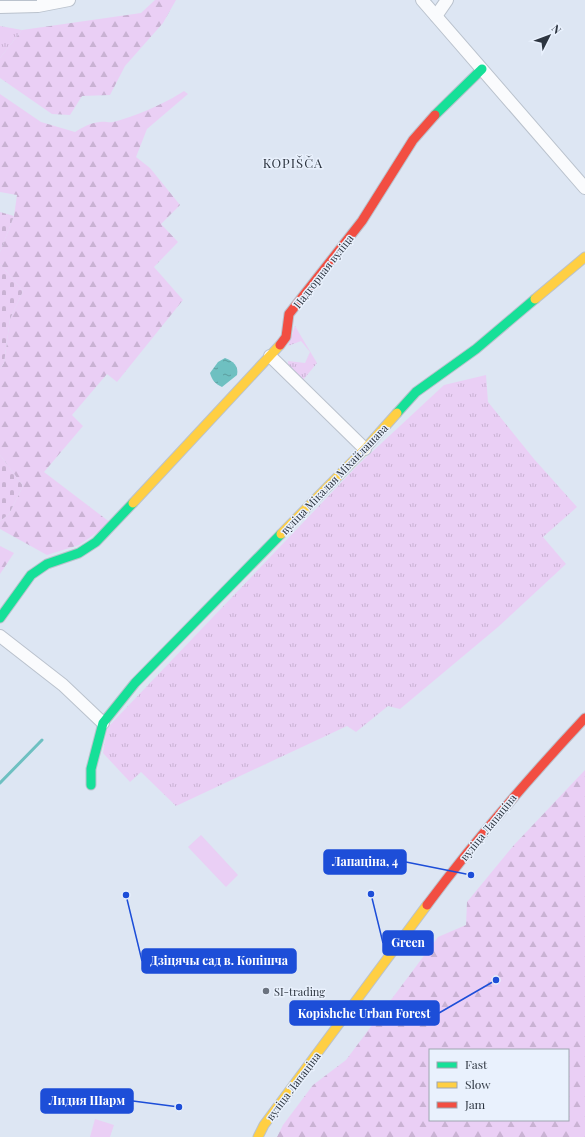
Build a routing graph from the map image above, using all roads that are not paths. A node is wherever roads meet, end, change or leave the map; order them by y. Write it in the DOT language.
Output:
graph roads {
  1 [pos="69,0"];
  2 [pos="422,0"];
  3 [pos="447,0"];
  4 [pos="0,7"];
  5 [pos="436,16"];
  6 [pos="482,69"];
  7 [pos="585,188"];
  8 [pos="585,256"];
  9 [pos="270,356"];
  10 [pos="365,449"];
  11 [pos="0,618"];
  12 [pos="0,636"];
  13 [pos="585,718"];
  14 [pos="103,723"];
  15 [pos="92,785"];
  16 [pos="258,1137"];
  1 -- 4 [label="street"];
  2 -- 5 [label="street"];
  3 -- 5 [label="street"];
  5 -- 6 [label="street"];
  6 -- 7 [label="street"];
  6 -- 9 [label="street, Падгорная вуліца"];
  8 -- 10 [label="street, вуліца Мікалая Міхайлашава"];
  9 -- 10 [label="street"];
  9 -- 11 [label="street, Падгорная вуліца"];
  10 -- 14 [label="street, вуліца Мікалая Міхайлашава"];
  12 -- 14 [label="street"];
  13 -- 16 [label="street, вуліца Лапаціна"];
  14 -- 15 [label="street"];
}
